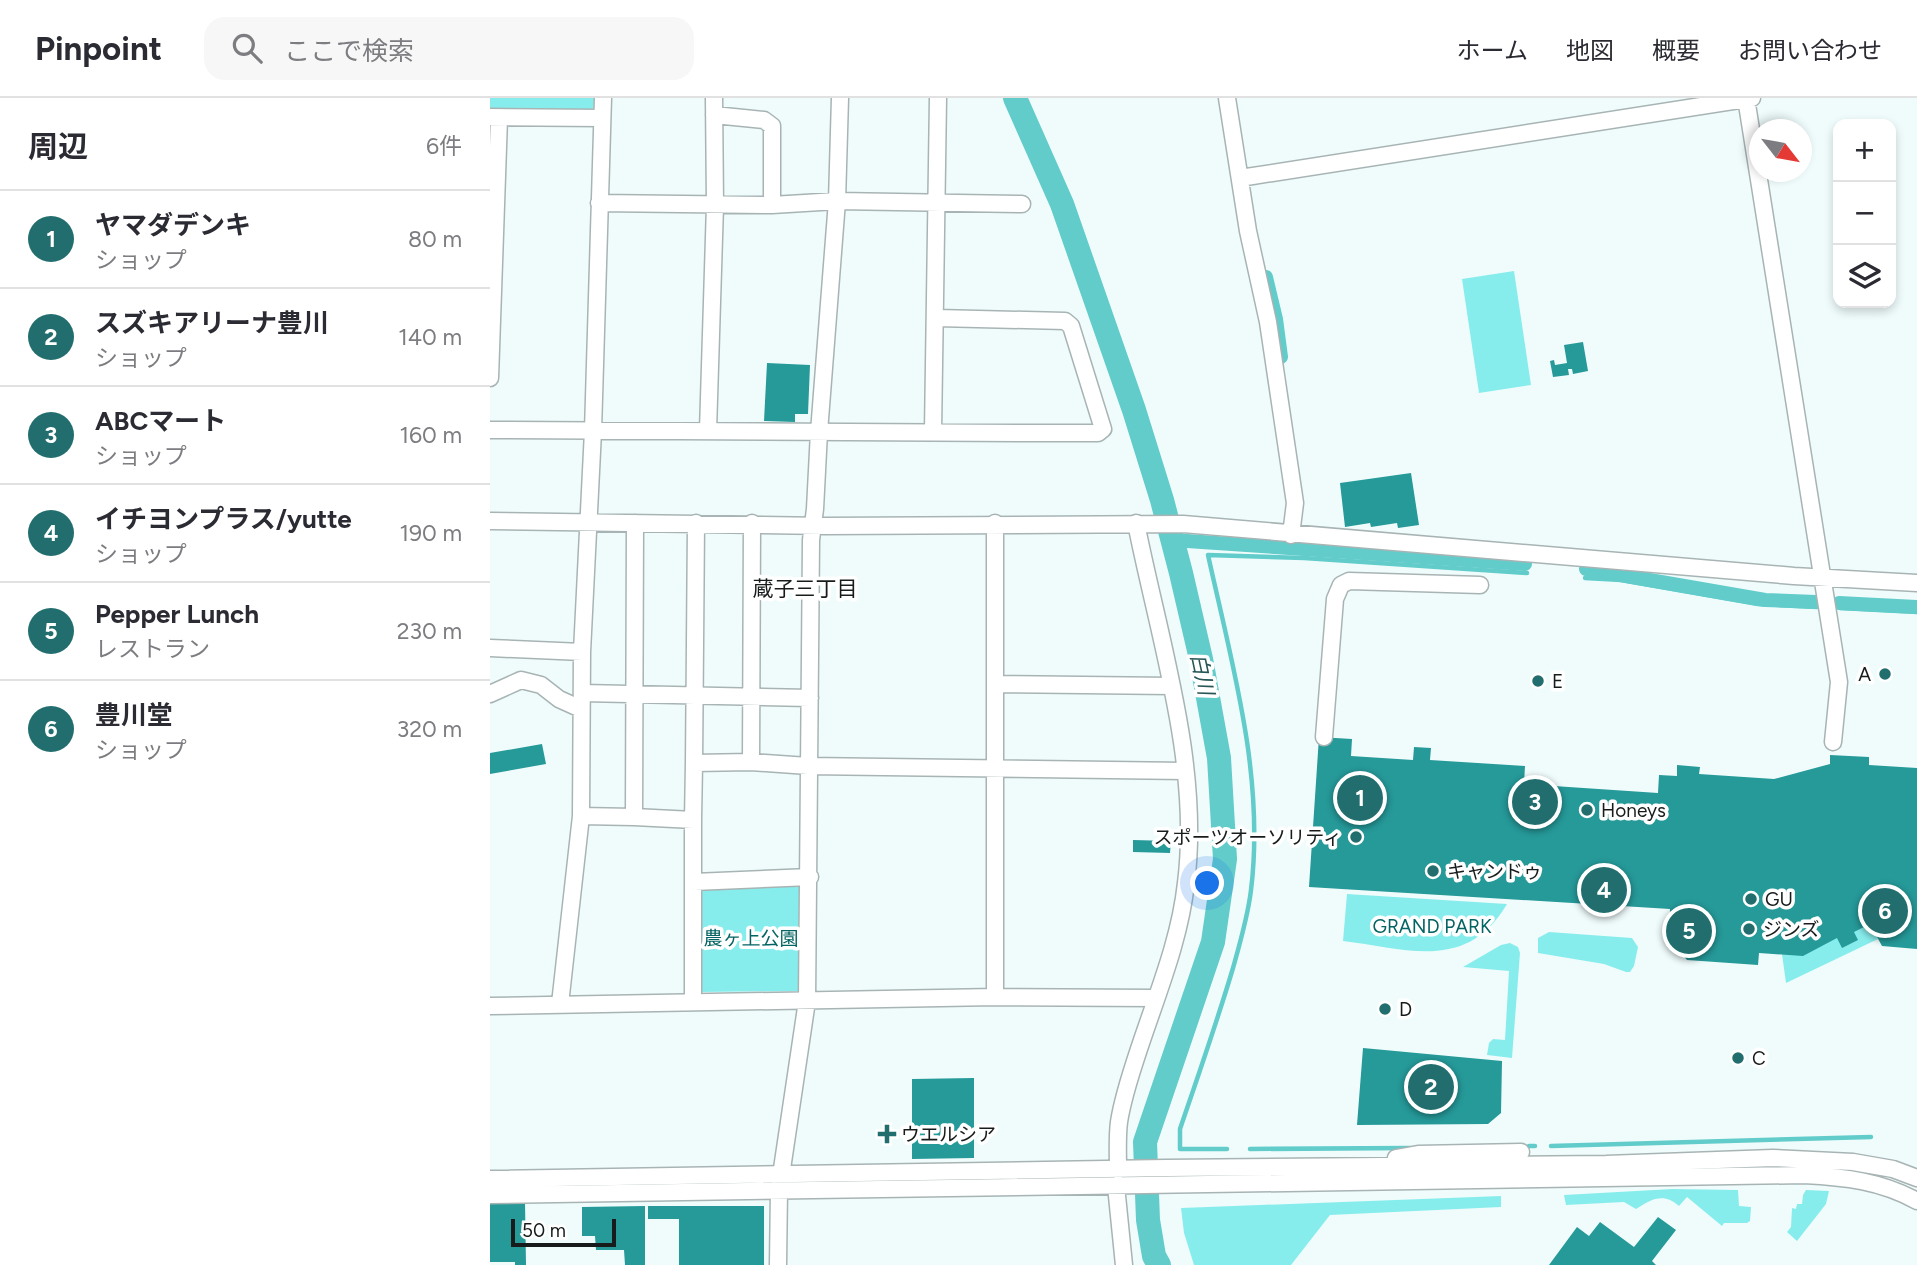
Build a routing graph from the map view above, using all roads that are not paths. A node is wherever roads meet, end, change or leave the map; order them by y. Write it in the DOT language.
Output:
graph roads {
  1 [pos="603,98"];
  2 [pos="840,98"];
  3 [pos="938,98"];
  4 [pos="1227,98"];
  5 [pos="1748,98"];
  6 [pos="714,106"];
  7 [pos="494,117"];
  8 [pos="603,118"];
  9 [pos="1245,177"];
  10 [pos="836,201"];
  11 [pos="599,203"];
  12 [pos="937,204"];
  13 [pos="1022,204"];
  14 [pos="715,205"];
  15 [pos="772,205"];
  16 [pos="936,318"];
  17 [pos="490,378"];
  18 [pos="490,430"];
  19 [pos="593,431"];
  20 [pos="708,431"];
  21 [pos="819,432"];
  22 [pos="933,432"];
  23 [pos="490,521"];
  24 [pos="587,522"];
  25 [pos="635,523"];
  26 [pos="696,523"];
  27 [pos="752,523"];
  28 [pos="995,523"];
  29 [pos="1143,523"];
  30 [pos="812,525"];
  31 [pos="1291,535"];
  32 [pos="1824,578"];
  33 [pos="1917,583"];
  34 [pos="1480,585"];
  35 [pos="490,648"];
  36 [pos="582,652"];
  37 [pos="995,684"];
  38 [pos="1172,686"];
  39 [pos="490,694"];
  40 [pos="635,694"];
  41 [pos="694,696"];
  42 [pos="751,696"];
  43 [pos="810,698"];
  44 [pos="582,701"];
  45 [pos="1324,737"];
  46 [pos="1833,742"];
  47 [pos="751,762"];
  48 [pos="694,763"];
  49 [pos="808,766"];
  50 [pos="994,768"];
  51 [pos="1185,771"];
  52 [pos="581,816"];
  53 [pos="634,817"];
  54 [pos="693,820"];
  55 [pos="810,877"];
  56 [pos="694,882"];
  57 [pos="995,998"];
  58 [pos="1156,998"];
  59 [pos="693,1001"];
  60 [pos="807,1001"];
  61 [pos="560,1004"];
  62 [pos="490,1006"];
  63 [pos="1521,1152"];
  64 [pos="1349,1166"];
  65 [pos="1123,1177"];
  66 [pos="1917,1178"];
  67 [pos="490,1179"];
  68 [pos="780,1182"];
  69 [pos="490,1195"];
  70 [pos="1917,1201"];
  71 [pos="778,1265"];
  72 [pos="1124,1265"];
  1 -- 8 [label="street"];
  2 -- 10 [label="street"];
  3 -- 12 [label="street"];
  4 -- 9 [label="street"];
  5 -- 9 [label="street"];
  5 -- 32 [label="street"];
  6 -- 14 [label="street"];
  6 -- 15 [label="street"];
  7 -- 8 [label="street"];
  7 -- 17 [label="street"];
  8 -- 11 [label="street"];
  9 -- 31 [label="street"];
  10 -- 12 [label="street"];
  10 -- 15 [label="street"];
  10 -- 21 [label="street"];
  11 -- 14 [label="street"];
  11 -- 19 [label="street"];
  12 -- 13 [label="street"];
  12 -- 16 [label="street"];
  14 -- 15 [label="street"];
  14 -- 20 [label="street"];
  16 -- 22 [label="street"];
  16 -- 22 [label="street"];
  18 -- 19 [label="street"];
  19 -- 20 [label="street"];
  19 -- 24 [label="street"];
  20 -- 21 [label="street"];
  21 -- 22 [label="street"];
  21 -- 30 [label="street"];
  23 -- 24 [label="street"];
  24 -- 25 [label="street"];
  24 -- 36 [label="street"];
  25 -- 26 [label="street"];
  25 -- 40 [label="street"];
  26 -- 27 [label="street"];
  26 -- 41 [label="street"];
  27 -- 30 [label="street"];
  27 -- 42 [label="street"];
  28 -- 29 [label="street"];
  28 -- 30 [label="street"];
  28 -- 37 [label="street"];
  29 -- 31 [label="street"];
  29 -- 38 [label="street"];
  30 -- 43 [label="street"];
  31 -- 32 [label="street"];
  32 -- 33 [label="street"];
  32 -- 46 [label="street"];
  34 -- 45 [label="street"];
  35 -- 36 [label="street"];
  36 -- 44 [label="street"];
  37 -- 38 [label="street"];
  37 -- 50 [label="street"];
  38 -- 51 [label="street"];
  39 -- 44 [label="street"];
  40 -- 41 [label="street"];
  40 -- 44 [label="street"];
  40 -- 53 [label="street"];
  41 -- 42 [label="street"];
  41 -- 48 [label="street"];
  42 -- 43 [label="street"];
  42 -- 47 [label="street"];
  43 -- 49 [label="street"];
  44 -- 52 [label="street"];
  47 -- 48 [label="street"];
  47 -- 49 [label="street"];
  48 -- 54 [label="street"];
  49 -- 50 [label="street"];
  49 -- 55 [label="street"];
  50 -- 51 [label="street"];
  50 -- 57 [label="street"];
  51 -- 58 [label="street"];
  52 -- 53 [label="street"];
  52 -- 61 [label="street"];
  53 -- 54 [label="street"];
  54 -- 56 [label="street"];
  55 -- 56 [label="street"];
  55 -- 60 [label="street"];
  56 -- 59 [label="street"];
  57 -- 58 [label="street"];
  57 -- 60 [label="street"];
  58 -- 65 [label="street"];
  59 -- 60 [label="street"];
  59 -- 61 [label="street"];
  60 -- 68 [label="street"];
  61 -- 62 [label="street"];
  63 -- 64 [label="street"];
  64 -- 65 [label="street"];
  64 -- 66 [label="street"];
  65 -- 68 [label="street"];
  65 -- 70 [label="street"];
  65 -- 72 [label="street"];
  67 -- 68 [label="street"];
  68 -- 69 [label="street"];
  68 -- 71 [label="street"];
}
